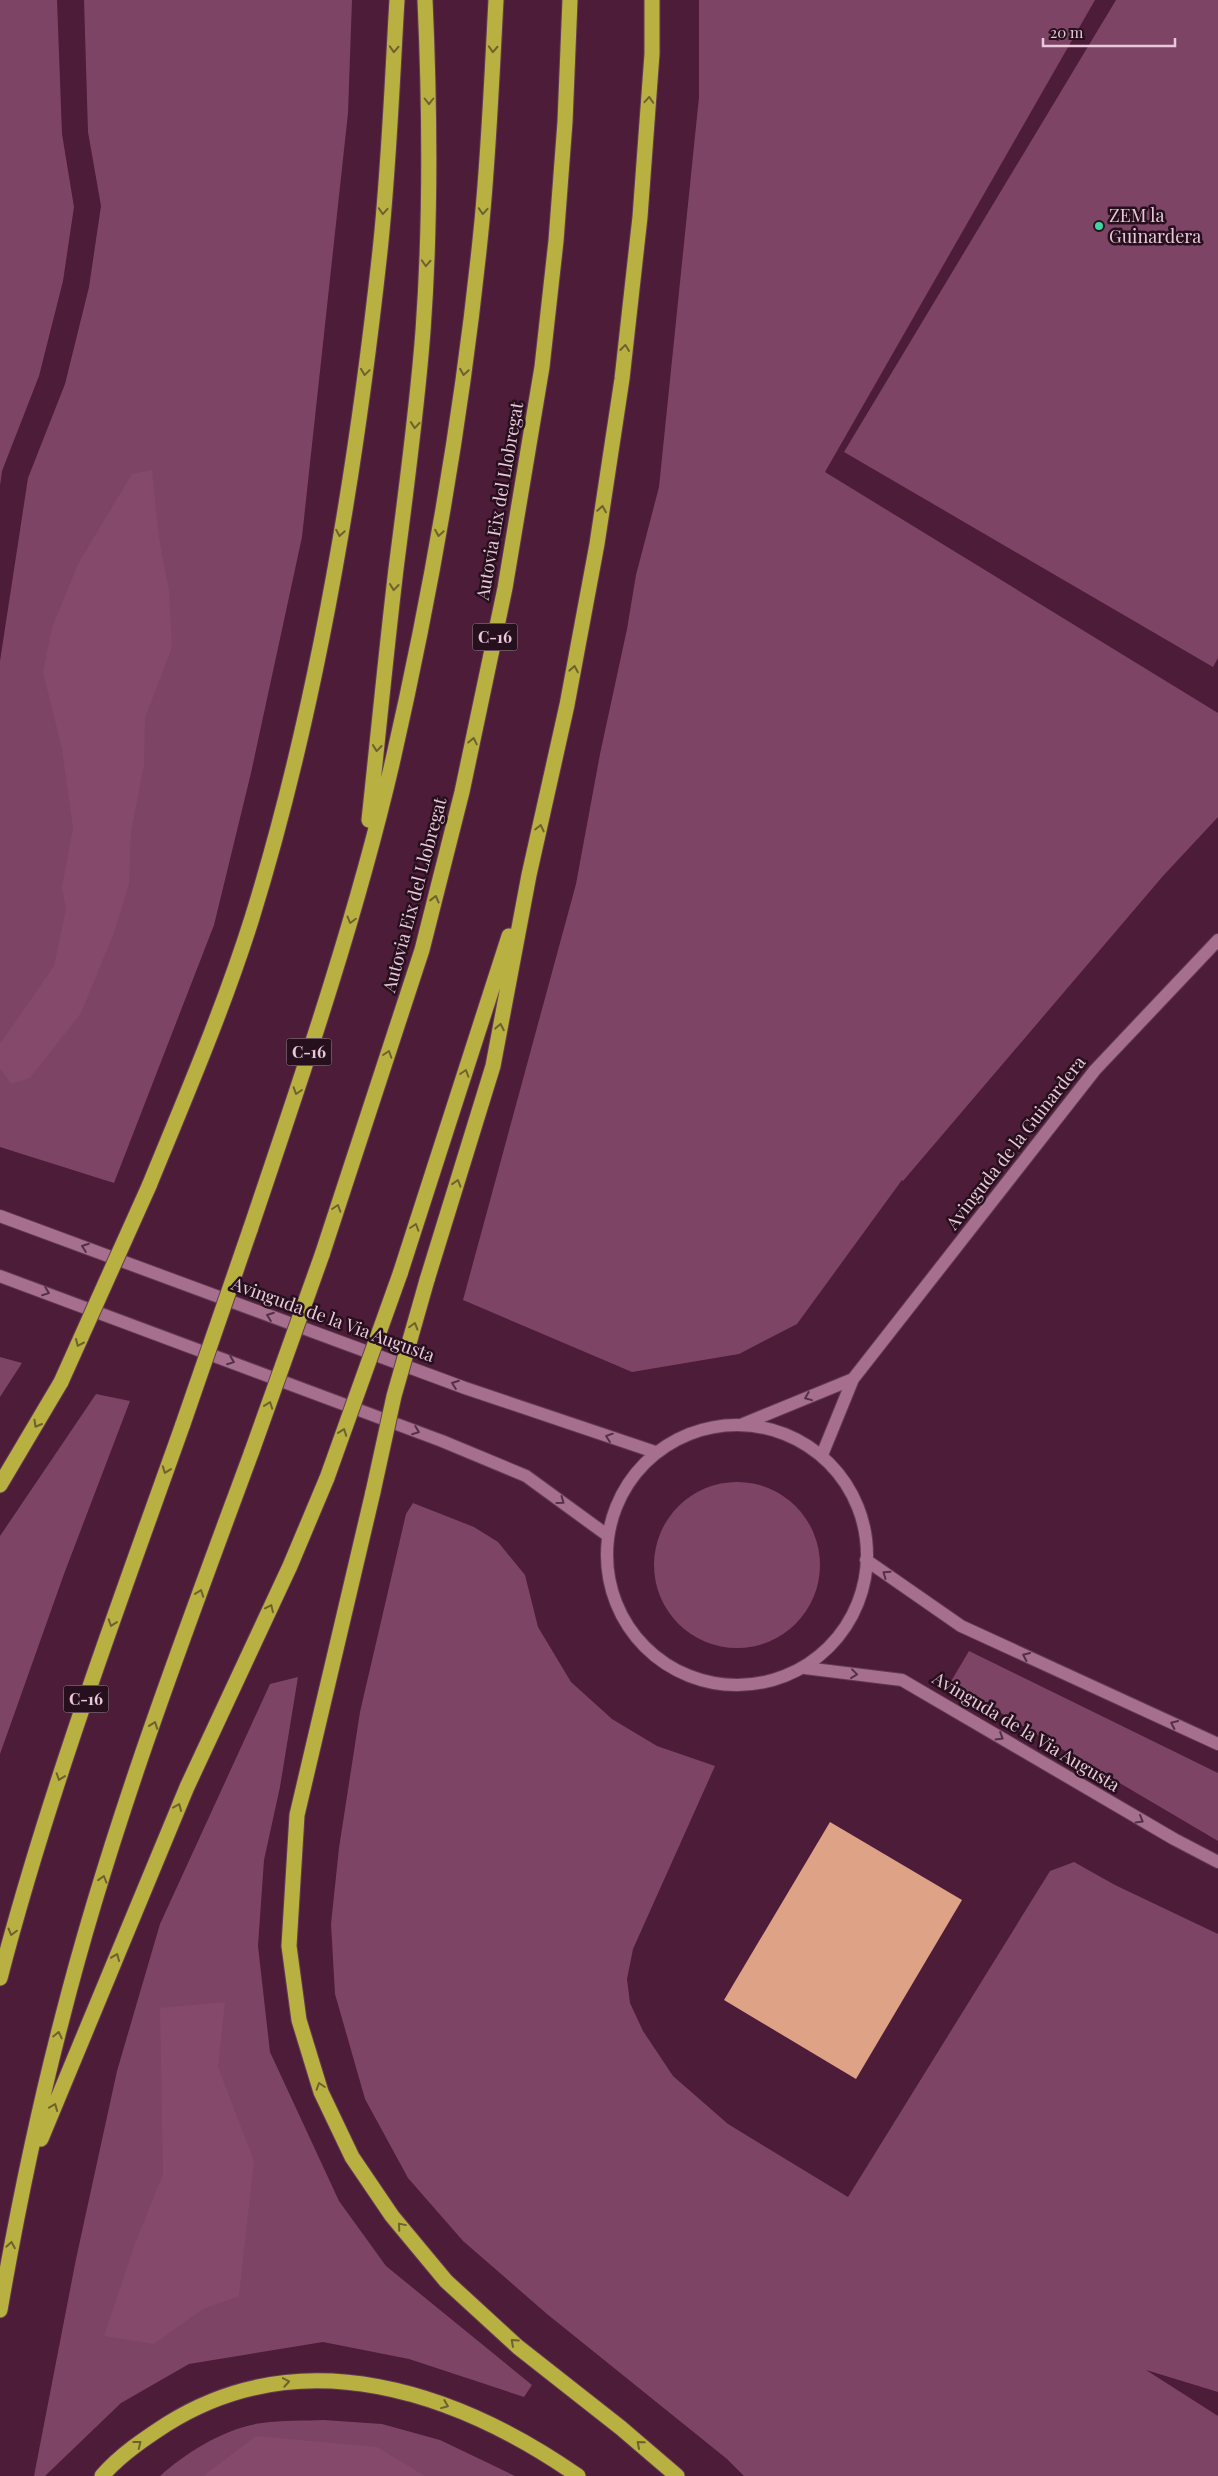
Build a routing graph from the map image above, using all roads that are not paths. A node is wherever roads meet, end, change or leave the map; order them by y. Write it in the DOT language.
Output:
graph roads {
  1 [pos="397,0"];
  2 [pos="425,0"];
  3 [pos="496,0"];
  4 [pos="570,0"];
  5 [pos="652,0"];
  6 [pos="364,872"];
  7 [pos="529,875"];
  8 [pos="1218,940"];
  9 [pos="0,1216"];
  10 [pos="0,1276"];
  11 [pos="853,1379"];
  12 [pos="743,1424"];
  13 [pos="655,1452"];
  14 [pos="822,1455"];
  15 [pos="0,1485"];
  16 [pos="607,1535"];
  17 [pos="866,1560"];
  18 [pos="805,1668"];
  19 [pos="1218,1744"];
  20 [pos="1218,1862"];
  21 [pos="0,1978"];
  22 [pos="22,2185"];
  23 [pos="0,2310"];
  24 [pos="102,2476"];
  25 [pos="578,2476"];
  26 [pos="677,2476"];
  1 -- 15 [label="highway, one-way, bridge"];
  2 -- 6 [label="highway, one-way"];
  3 -- 6 [label="highway, C-16, one-way"];
  22 -- 4 [label="highway, Autovia Eix del Llobregat / C-16, one-way, bridge"];
  7 -- 5 [label="highway, one-way"];
  6 -- 21 [label="highway, C-16, one-way, bridge"];
  22 -- 7 [label="highway, one-way, bridge"];
  26 -- 7 [label="highway, one-way, bridge"];
  8 -- 11 [label="street, Avinguda de la Guinardera"];
  13 -- 9 [label="street, Avinguda de la Via Augusta, one-way"];
  10 -- 16 [label="street, one-way"];
  11 -- 12 [label="street, Avinguda de la Guinardera, one-way"];
  11 -- 14 [label="street, Avinguda de la Guinardera"];
  12 -- 13 [label="street"];
  12 -- 14 [label="street"];
  13 -- 16 [label="street"];
  14 -- 17 [label="street"];
  16 -- 18 [label="street"];
  17 -- 18 [label="street"];
  19 -- 17 [label="street, one-way"];
  18 -- 20 [label="street, Avinguda de la Via Augusta, one-way"];
  23 -- 22 [label="highway, C-16, one-way"];
  24 -- 25 [label="highway, one-way"];
}
